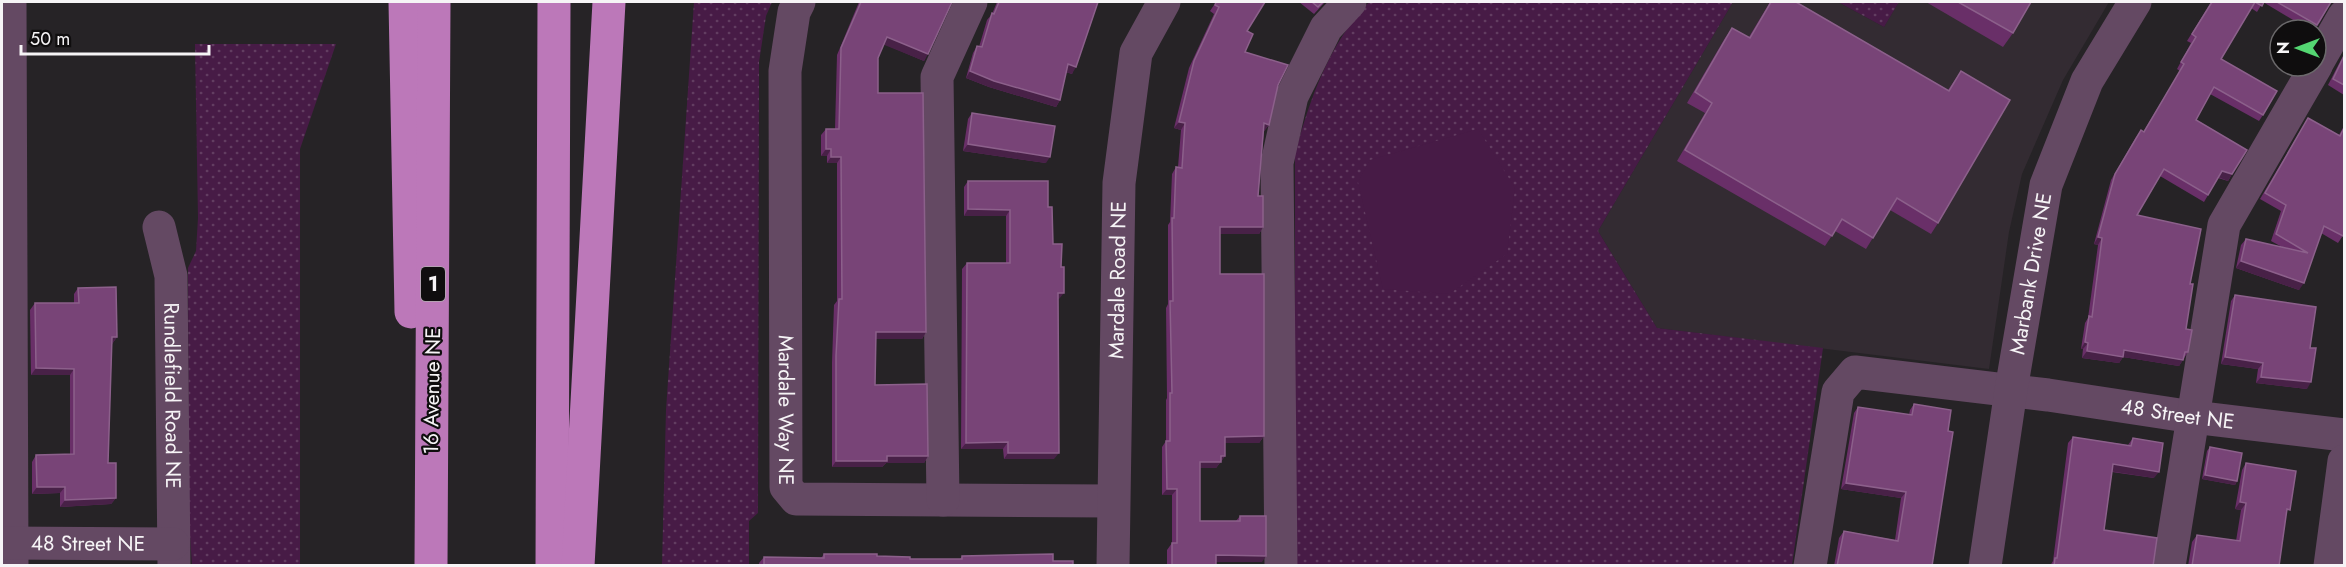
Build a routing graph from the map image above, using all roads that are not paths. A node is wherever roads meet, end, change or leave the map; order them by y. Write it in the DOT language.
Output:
graph roads {
  1 [pos="10,2"];
  2 [pos="405,2"];
  3 [pos="434,2"];
  4 [pos="554,2"];
  5 [pos="609,2"];
  6 [pos="799,2"];
  7 [pos="971,2"];
  8 [pos="1164,2"];
  9 [pos="1350,2"];
  10 [pos="2135,2"];
  11 [pos="2344,16"];
  12 [pos="2328,45"];
  13 [pos="2309,78"];
  14 [pos="159,227"];
  15 [pos="2011,390"];
  16 [pos="2193,417"];
  17 [pos="2344,435"];
  18 [pos="2344,461"];
  19 [pos="430,471"];
  20 [pos="943,500"];
  21 [pos="1113,501"];
  22 [pos="8,551"];
  23 [pos="173,555"];
  24 [pos="431,566"];
  25 [pos="552,566"];
  26 [pos="578,566"];
  27 [pos="1113,566"];
  28 [pos="1281,566"];
  29 [pos="1810,566"];
  30 [pos="1984,566"];
  31 [pos="2169,566"];
  32 [pos="2330,566"];
  1 -- 22 [label="street"];
  2 -- 19 [label="highway"];
  3 -- 19 [label="highway, 16 Avenue NE / 1"];
  4 -- 25 [label="highway"];
  5 -- 26 [label="highway"];
  6 -- 20 [label="street, Mardale Way NE"];
  7 -- 20 [label="street"];
  8 -- 21 [label="street, Mardale Road NE"];
  9 -- 28 [label="street"];
  10 -- 15 [label="street, Marbank Drive NE"];
  11 -- 12 [label="street"];
  13 -- 16 [label="street"];
  14 -- 23 [label="street, Rundlefield Road NE"];
  15 -- 16 [label="street, 48 Street NE"];
  15 -- 29 [label="street, 48 Street NE"];
  15 -- 30 [label="street, Marbank Drive NE"];
  16 -- 17 [label="street, 48 Street NE"];
  16 -- 31 [label="street"];
  18 -- 32 [label="street"];
  19 -- 24 [label="highway, 16 Avenue NE / 1"];
  20 -- 21 [label="street, Mardale Way NE"];
  21 -- 27 [label="street, Mardale Road NE"];
  22 -- 23 [label="street, 48 Street NE"];
}
